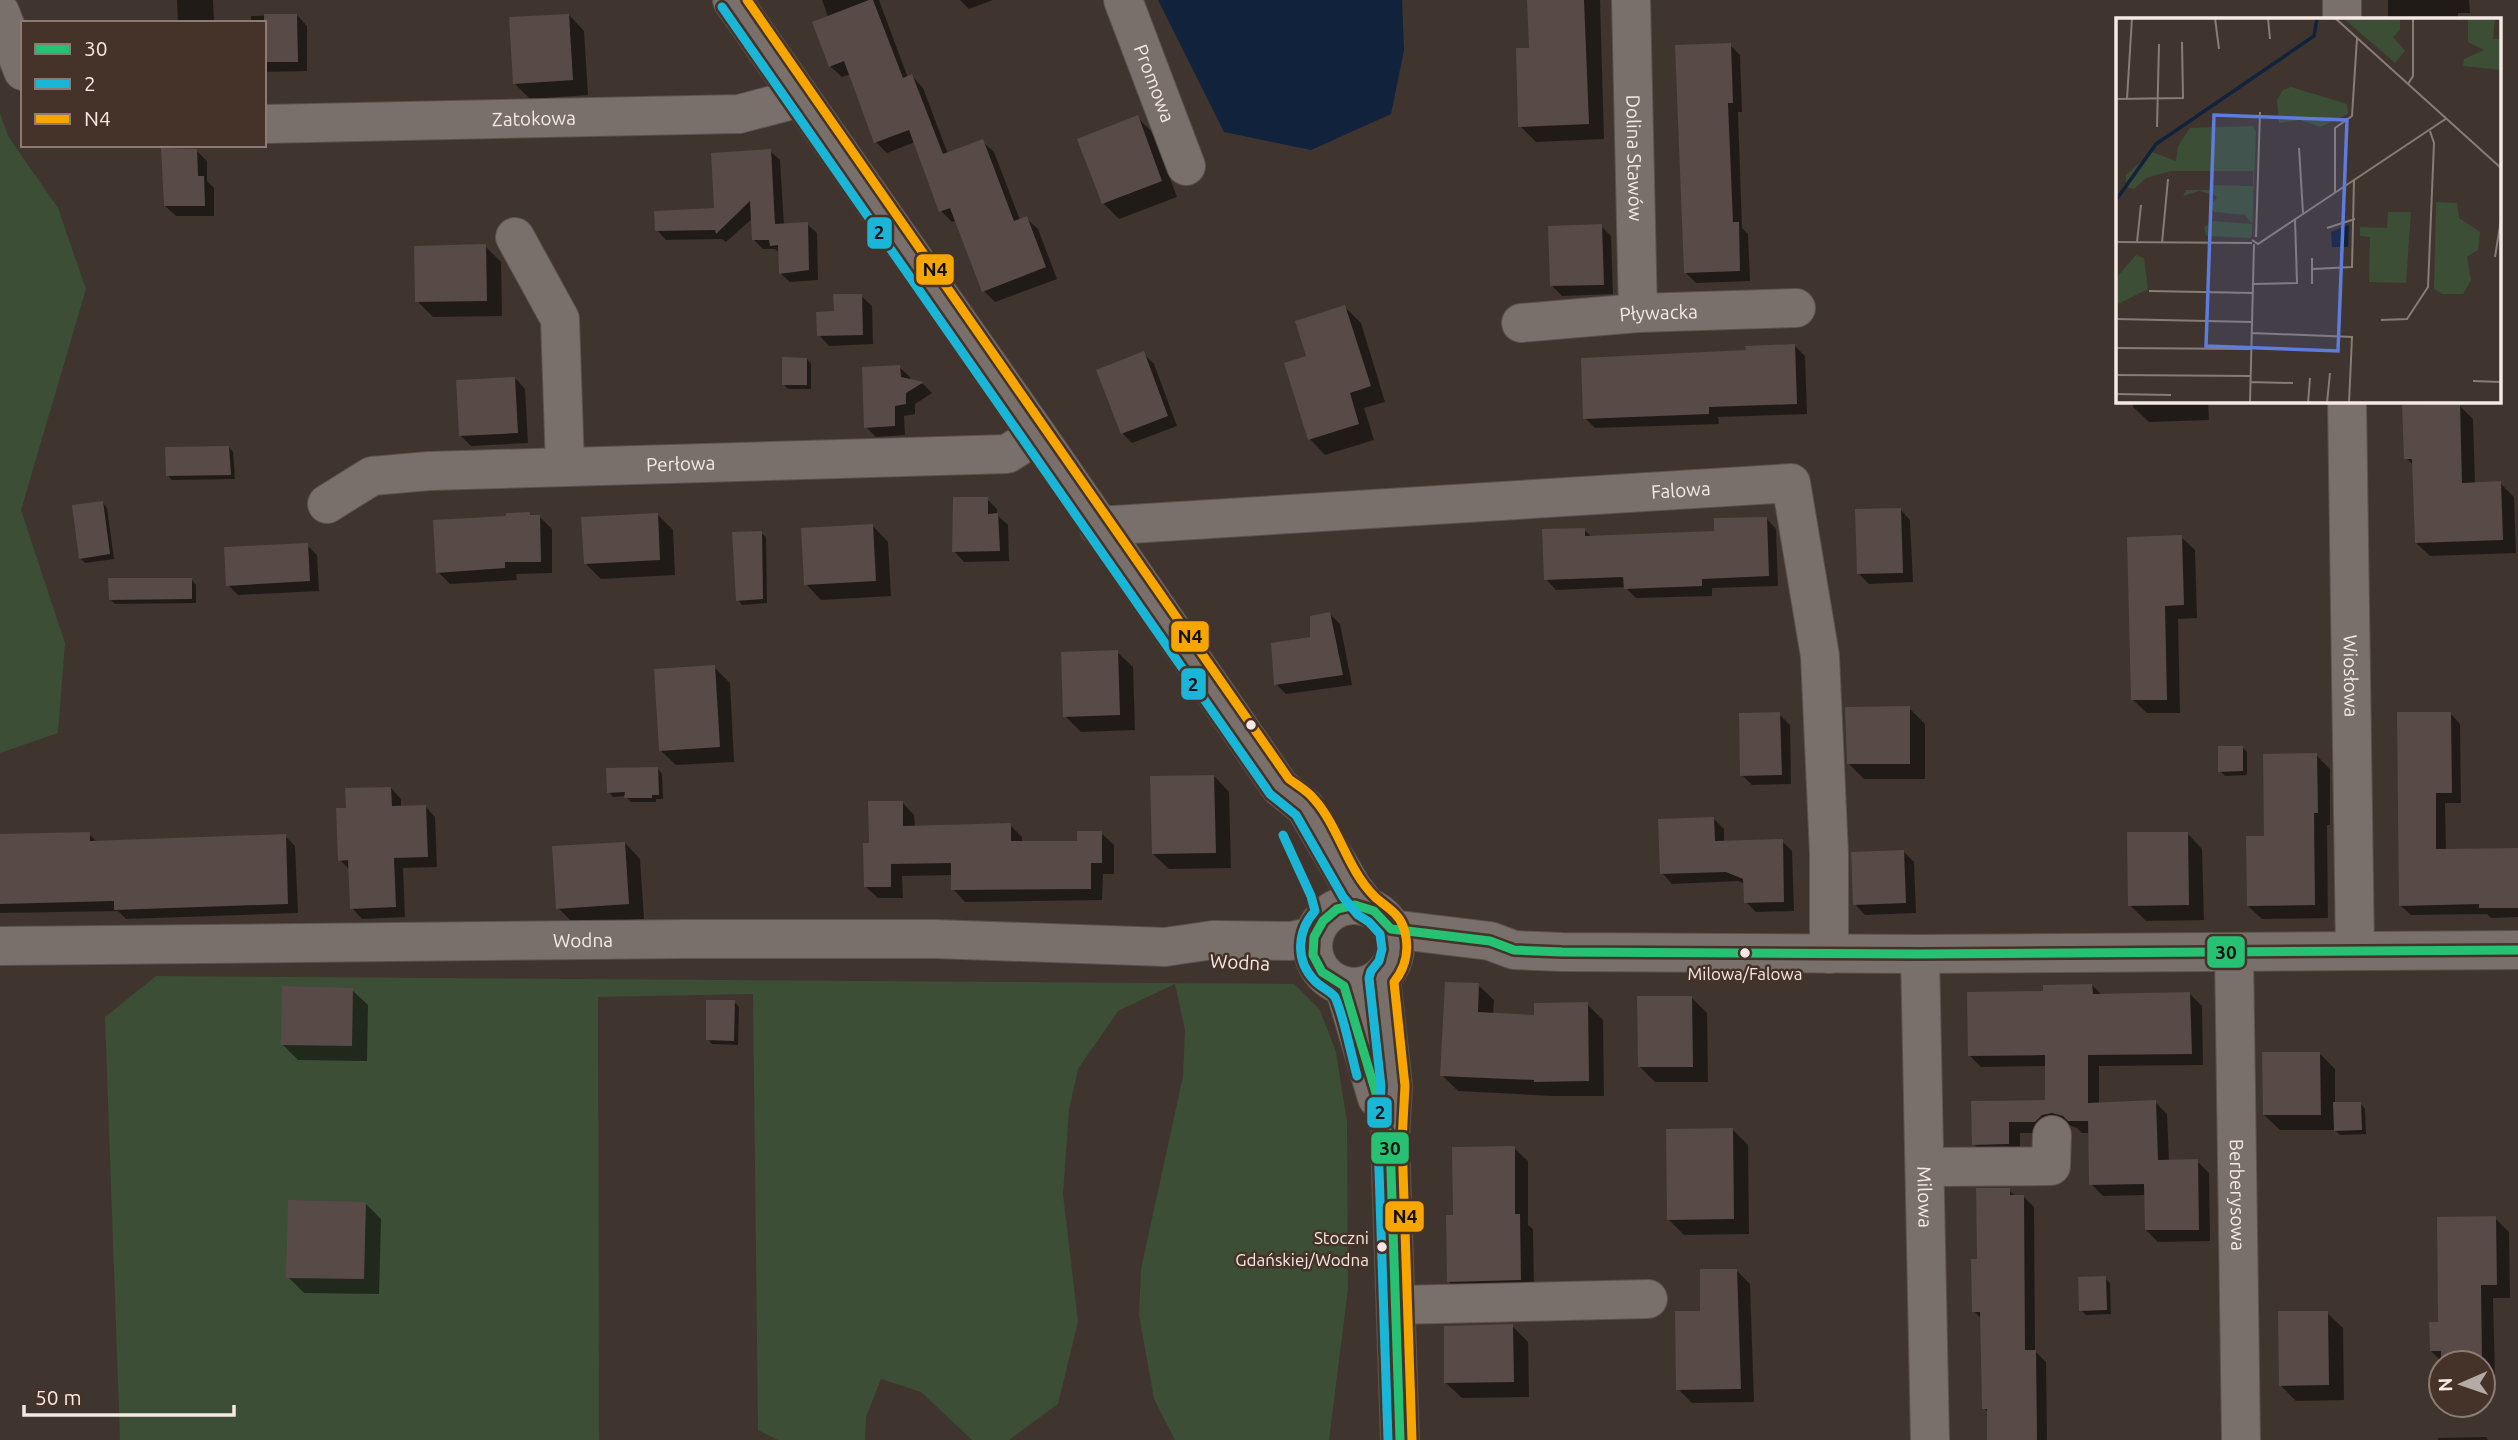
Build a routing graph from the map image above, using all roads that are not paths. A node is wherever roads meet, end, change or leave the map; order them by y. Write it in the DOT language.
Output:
graph roads {
  1 [pos="732,0"];
  2 [pos="1123,0"];
  3 [pos="1631,0"];
  4 [pos="2342,0"];
  5 [pos="0,12"];
  6 [pos="2342,18"];
  7 [pos="21,66"];
  8 [pos="800,98"];
  9 [pos="266,124"];
  10 [pos="1186,166"];
  11 [pos="515,237"];
  12 [pos="1796,309"];
  13 [pos="1638,313"];
  14 [pos="1521,323"];
  15 [pos="2347,402"];
  16 [pos="1037,435"];
  17 [pos="565,466"];
  18 [pos="327,504"];
  19 [pos="1098,526"];
  20 [pos="0,946"];
  21 [pos="1355,947"];
  22 [pos="2354,950"];
  23 [pos="2518,950"];
  24 [pos="2234,952"];
  25 [pos="1829,954"];
  26 [pos="1920,954"];
  27 [pos="2052,1135"];
  28 [pos="1925,1167"];
  29 [pos="1647,1299"];
  30 [pos="1397,1305"];
  31 [pos="1400,1440"];
  32 [pos="1930,1440"];
  33 [pos="2241,1440"];
  1 -- 8 [label="street"];
  2 -- 10 [label="street, Promowa"];
  3 -- 13 [label="street, Dolina Stawów"];
  4 -- 6 [label="street"];
  5 -- 7 [label="street"];
  8 -- 9 [label="street, Zatokowa"];
  8 -- 16 [label="street"];
  11 -- 17 [label="street"];
  12 -- 13 [label="street, Pływacka"];
  13 -- 14 [label="street, Pływacka"];
  15 -- 22 [label="street, Wiosłowa"];
  16 -- 17 [label="street, Perłowa"];
  16 -- 19 [label="street"];
  17 -- 18 [label="street, Perłowa"];
  19 -- 21 [label="street"];
  19 -- 25 [label="street, Falowa"];
  20 -- 21 [label="street, Wodna"];
  21 -- 25 [label="street"];
  21 -- 30 [label="street"];
  22 -- 23 [label="street"];
  22 -- 24 [label="street"];
  24 -- 26 [label="street"];
  24 -- 33 [label="street, Berberysowa"];
  25 -- 26 [label="street"];
  26 -- 28 [label="street, Milowa"];
  27 -- 28 [label="street"];
  28 -- 32 [label="street, Milowa"];
  29 -- 30 [label="street"];
  30 -- 31 [label="street"];
}
